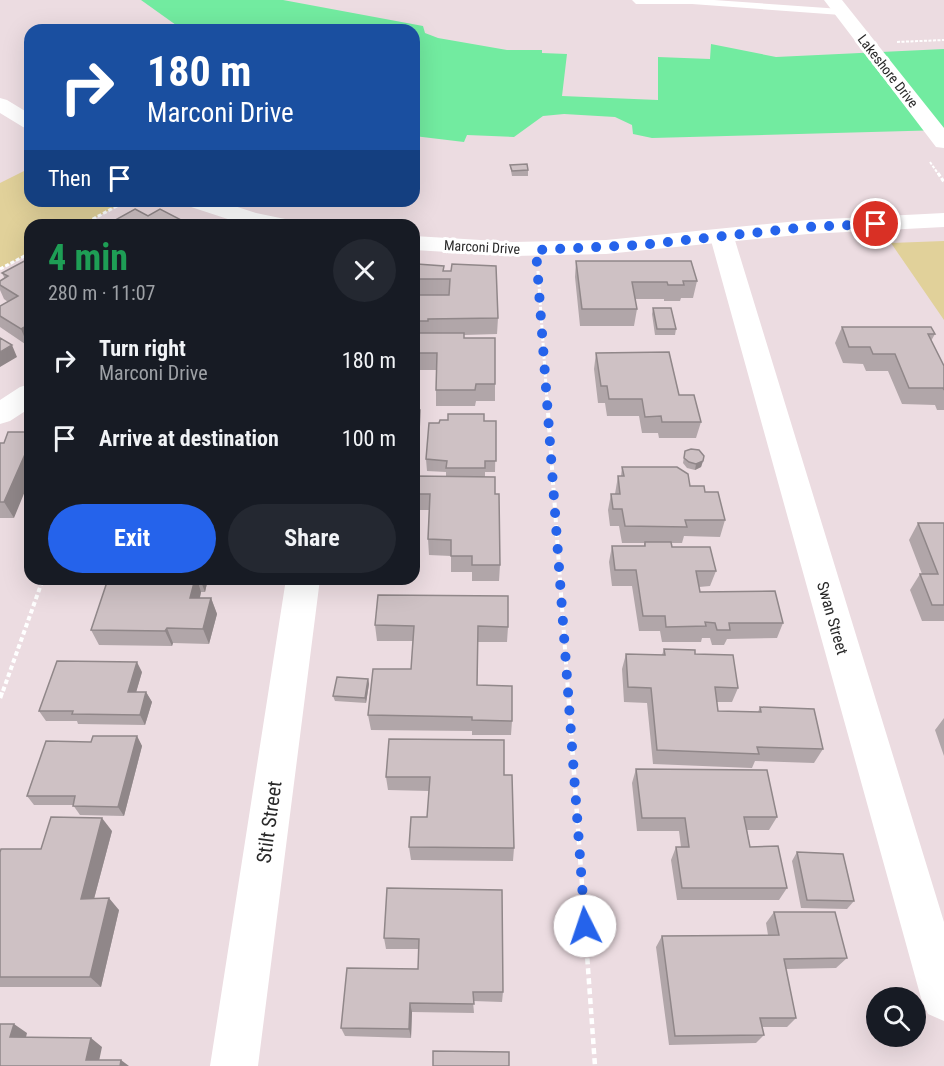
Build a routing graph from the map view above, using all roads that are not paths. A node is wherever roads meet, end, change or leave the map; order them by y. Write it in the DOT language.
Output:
graph roads {
  1 [pos="636,2"];
  2 [pos="837,6"];
  3 [pos="0,104"];
  4 [pos="24,119"];
  5 [pos="943,141"];
  6 [pos="214,207"];
  7 [pos="251,219"];
  8 [pos="944,220"];
  9 [pos="722,237"];
  10 [pos="420,243"];
  11 [pos="24,398"];
  12 [pos="0,414"];
  13 [pos="302,585"];
  14 [pos="944,998"];
  15 [pos="234,1066"];
  1 -- 2 [label="lane"];
  2 -- 5 [label="street, Lakeshore Drive"];
  3 -- 4 [label="street"];
  6 -- 7 [label="street"];
  8 -- 9 [label="street, Marconi Drive"];
  9 -- 10 [label="street, Marconi Drive"];
  9 -- 14 [label="street, Swan Street"];
  11 -- 12 [label="street"];
  13 -- 15 [label="street, Stilt Street"];
}
